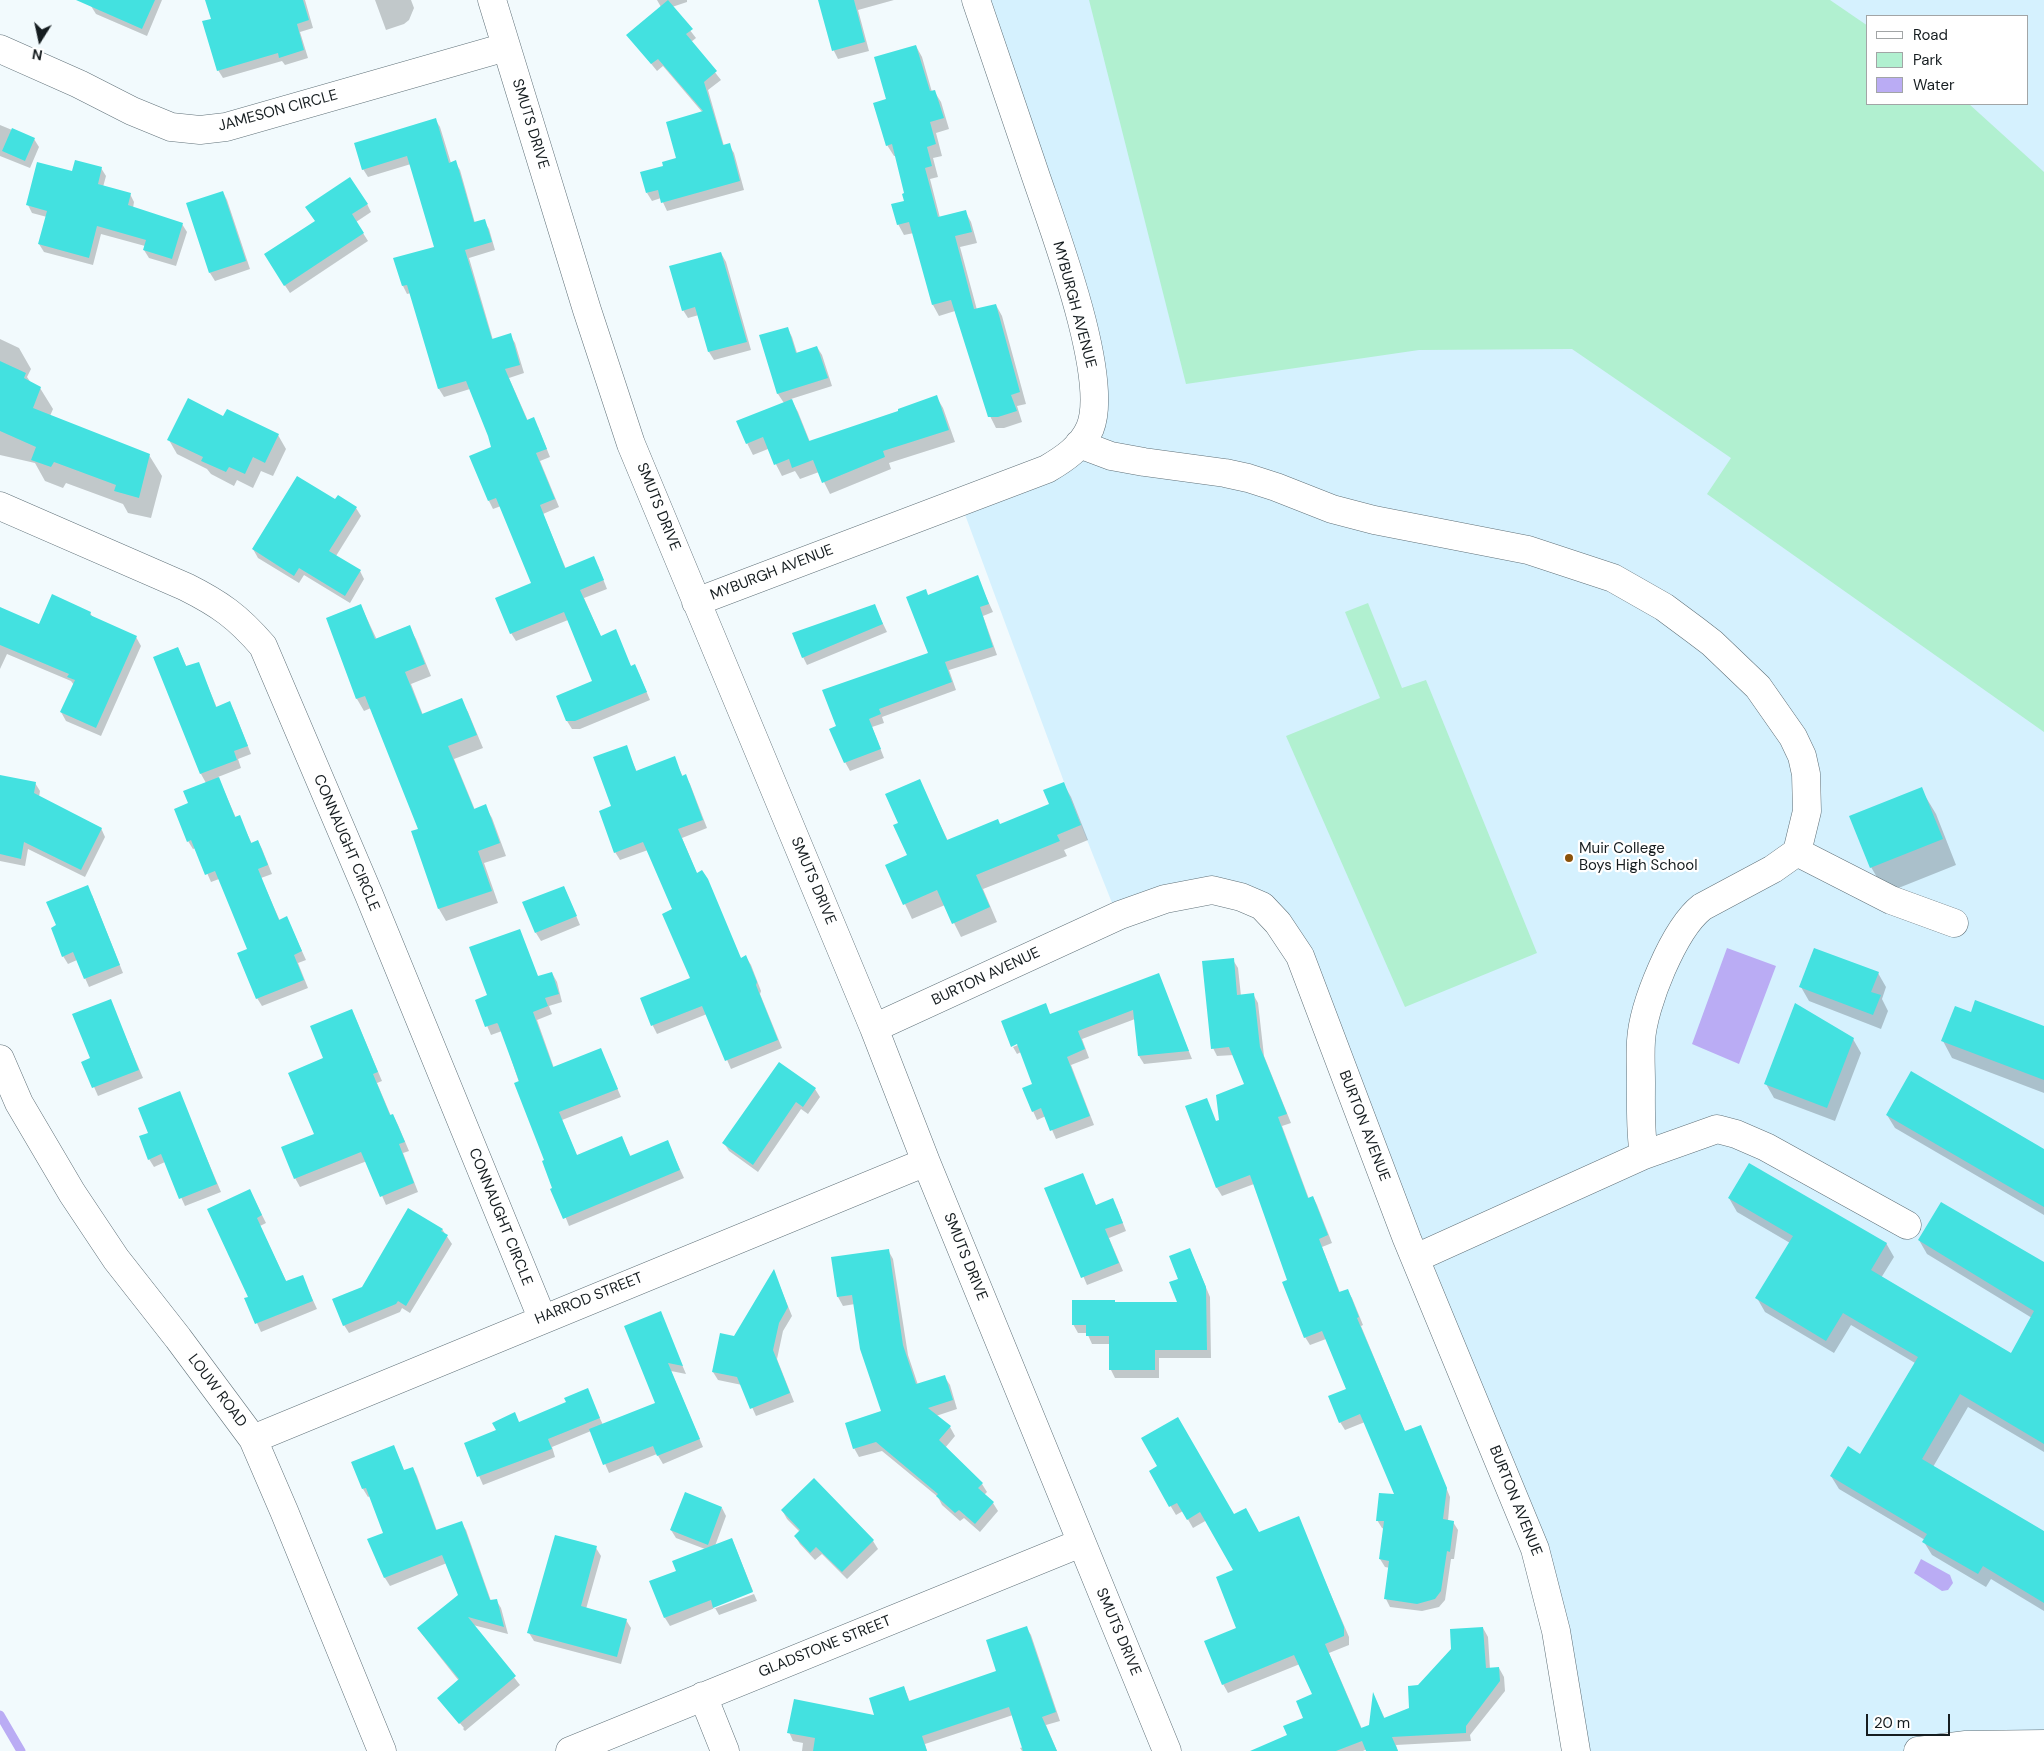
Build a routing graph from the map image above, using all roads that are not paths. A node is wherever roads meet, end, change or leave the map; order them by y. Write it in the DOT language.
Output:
graph roads {
  1 [pos="492,0"];
  2 [pos="976,0"];
  3 [pos="506,47"];
  4 [pos="0,49"];
  5 [pos="1079,444"];
  6 [pos="0,506"];
  7 [pos="696,602"];
  8 [pos="1797,852"];
  9 [pos="1954,923"];
  10 [pos="874,1028"];
  11 [pos="0,1059"];
  12 [pos="1644,1156"];
  13 [pos="926,1162"];
  14 [pos="1907,1224"];
  15 [pos="1416,1258"];
  16 [pos="542,1318"];
  17 [pos="253,1439"];
  18 [pos="1081,1543"];
  19 [pos="703,1696"];
  20 [pos="2044,1744"];
  21 [pos="382,1751"];
  22 [pos="570,1751"];
  23 [pos="725,1751"];
  24 [pos="1168,1751"];
  25 [pos="1576,1751"];
  26 [pos="1918,1751"];
  1 -- 3 [label="street, SMUTS DRIVE"];
  2 -- 5 [label="street, MYBURGH AVENUE"];
  3 -- 4 [label="street, JAMESON CIRCLE"];
  3 -- 7 [label="street, SMUTS DRIVE"];
  5 -- 7 [label="street, MYBURGH AVENUE"];
  5 -- 8 [label="street"];
  6 -- 16 [label="street, CONNAUGHT CIRCLE"];
  7 -- 10 [label="street, SMUTS DRIVE"];
  8 -- 9 [label="street"];
  8 -- 12 [label="street"];
  10 -- 13 [label="street, SMUTS DRIVE"];
  10 -- 15 [label="street, BURTON AVENUE"];
  11 -- 17 [label="street, LOUW ROAD"];
  12 -- 14 [label="street"];
  12 -- 15 [label="street"];
  13 -- 16 [label="street, HARROD STREET"];
  13 -- 18 [label="street, SMUTS DRIVE"];
  15 -- 25 [label="street, BURTON AVENUE"];
  16 -- 17 [label="street, HARROD STREET"];
  17 -- 21 [label="street, LOUW ROAD"];
  18 -- 19 [label="street, GLADSTONE STREET"];
  18 -- 24 [label="street, SMUTS DRIVE"];
  19 -- 22 [label="street, GLADSTONE STREET"];
  19 -- 23 [label="street"];
  20 -- 26 [label="street"];
}
